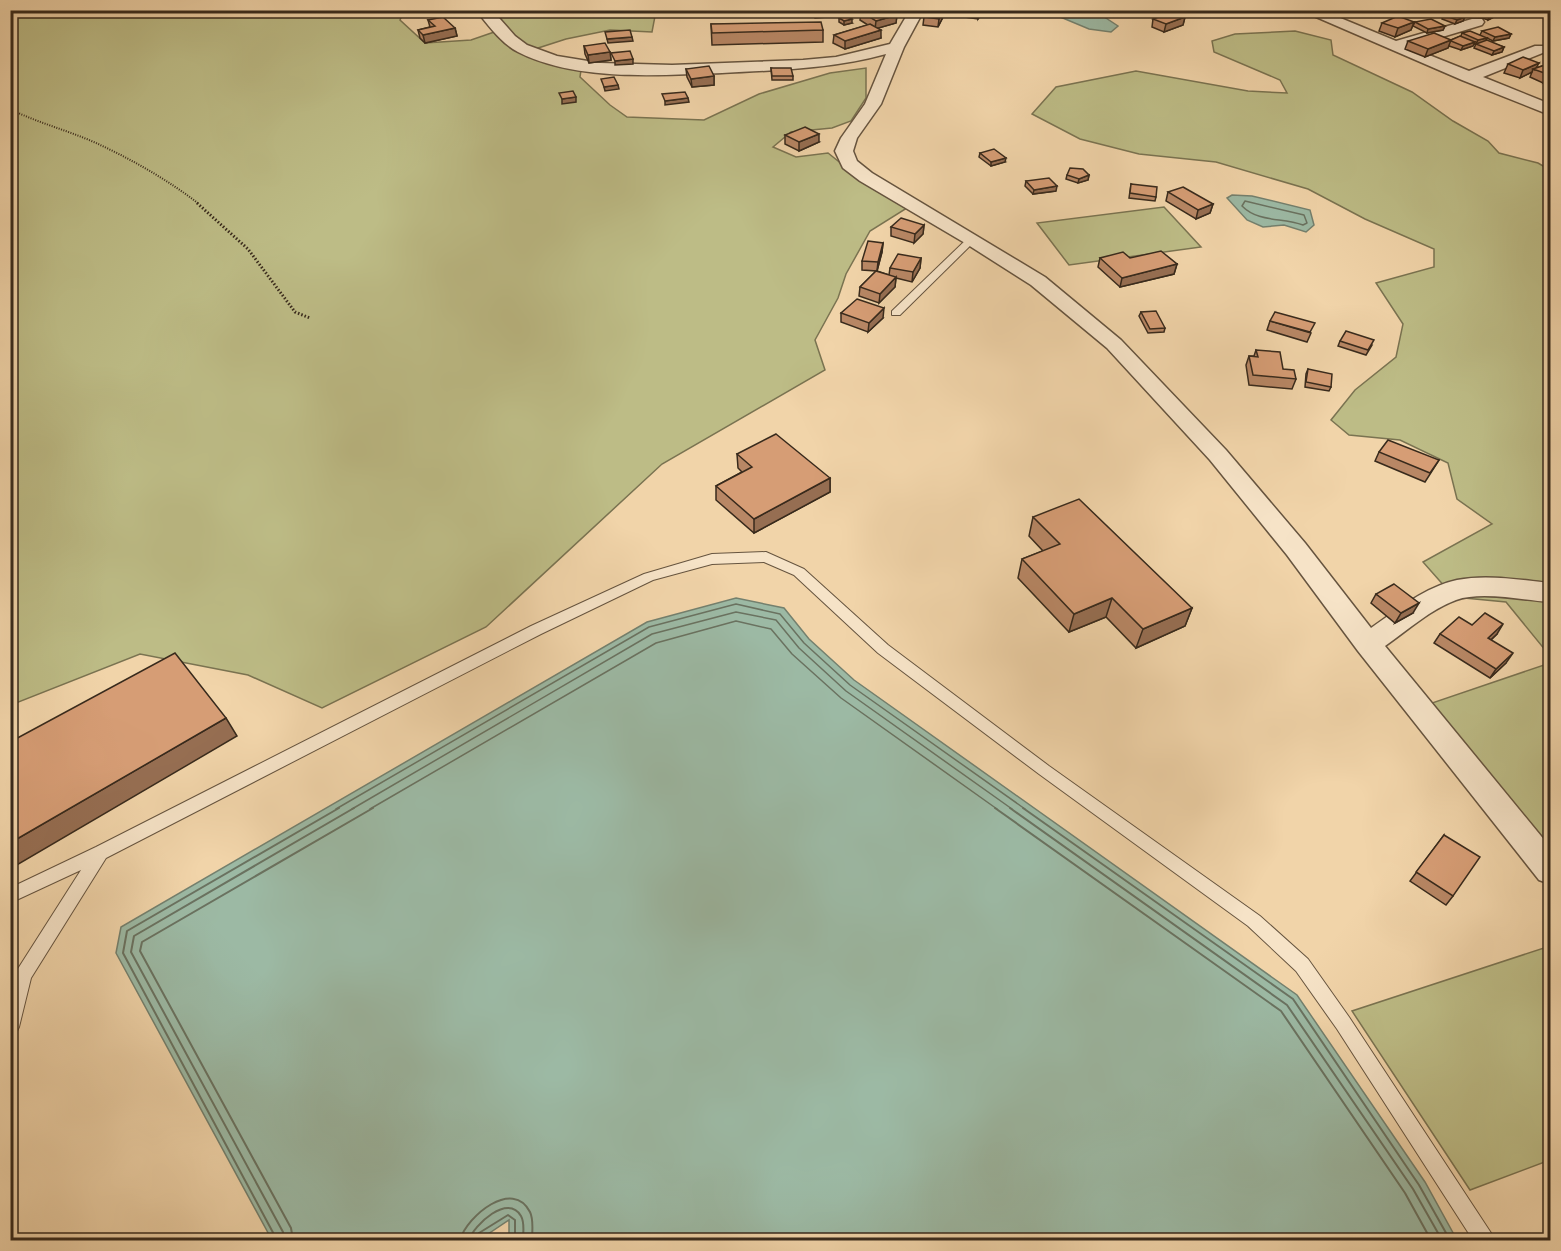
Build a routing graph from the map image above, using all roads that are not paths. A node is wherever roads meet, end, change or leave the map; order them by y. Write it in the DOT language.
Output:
graph roads {
  1 [pos="483,10"];
  2 [pos="917,10"];
  3 [pos="1307,10"];
  4 [pos="1477,22"];
  5 [pos="896,46"];
  6 [pos="1392,47"];
  7 [pos="1540,49"];
  8 [pos="1468,77"];
  9 [pos="1551,110"];
  10 [pos="972,238"];
  11 [pos="896,314"];
  12 [pos="1551,592"];
  13 [pos="1368,644"];
  14 [pos="102,852"];
  15 [pos="1551,870"];
  16 [pos="10,896"];
  17 [pos="10,1027"];
  18 [pos="1485,1240"];
  1 -- 5 [label="street"];
  2 -- 5 [label="street"];
  3 -- 6 [label="street"];
  4 -- 6 [label="street"];
  5 -- 10 [label="street"];
  6 -- 8 [label="street"];
  7 -- 8 [label="street"];
  8 -- 9 [label="street"];
  10 -- 11 [label="lane"];
  10 -- 13 [label="street"];
  12 -- 13 [label="street"];
  13 -- 15 [label="street"];
  14 -- 16 [label="lane"];
  14 -- 17 [label="lane"];
  14 -- 18 [label="lane"];
}
